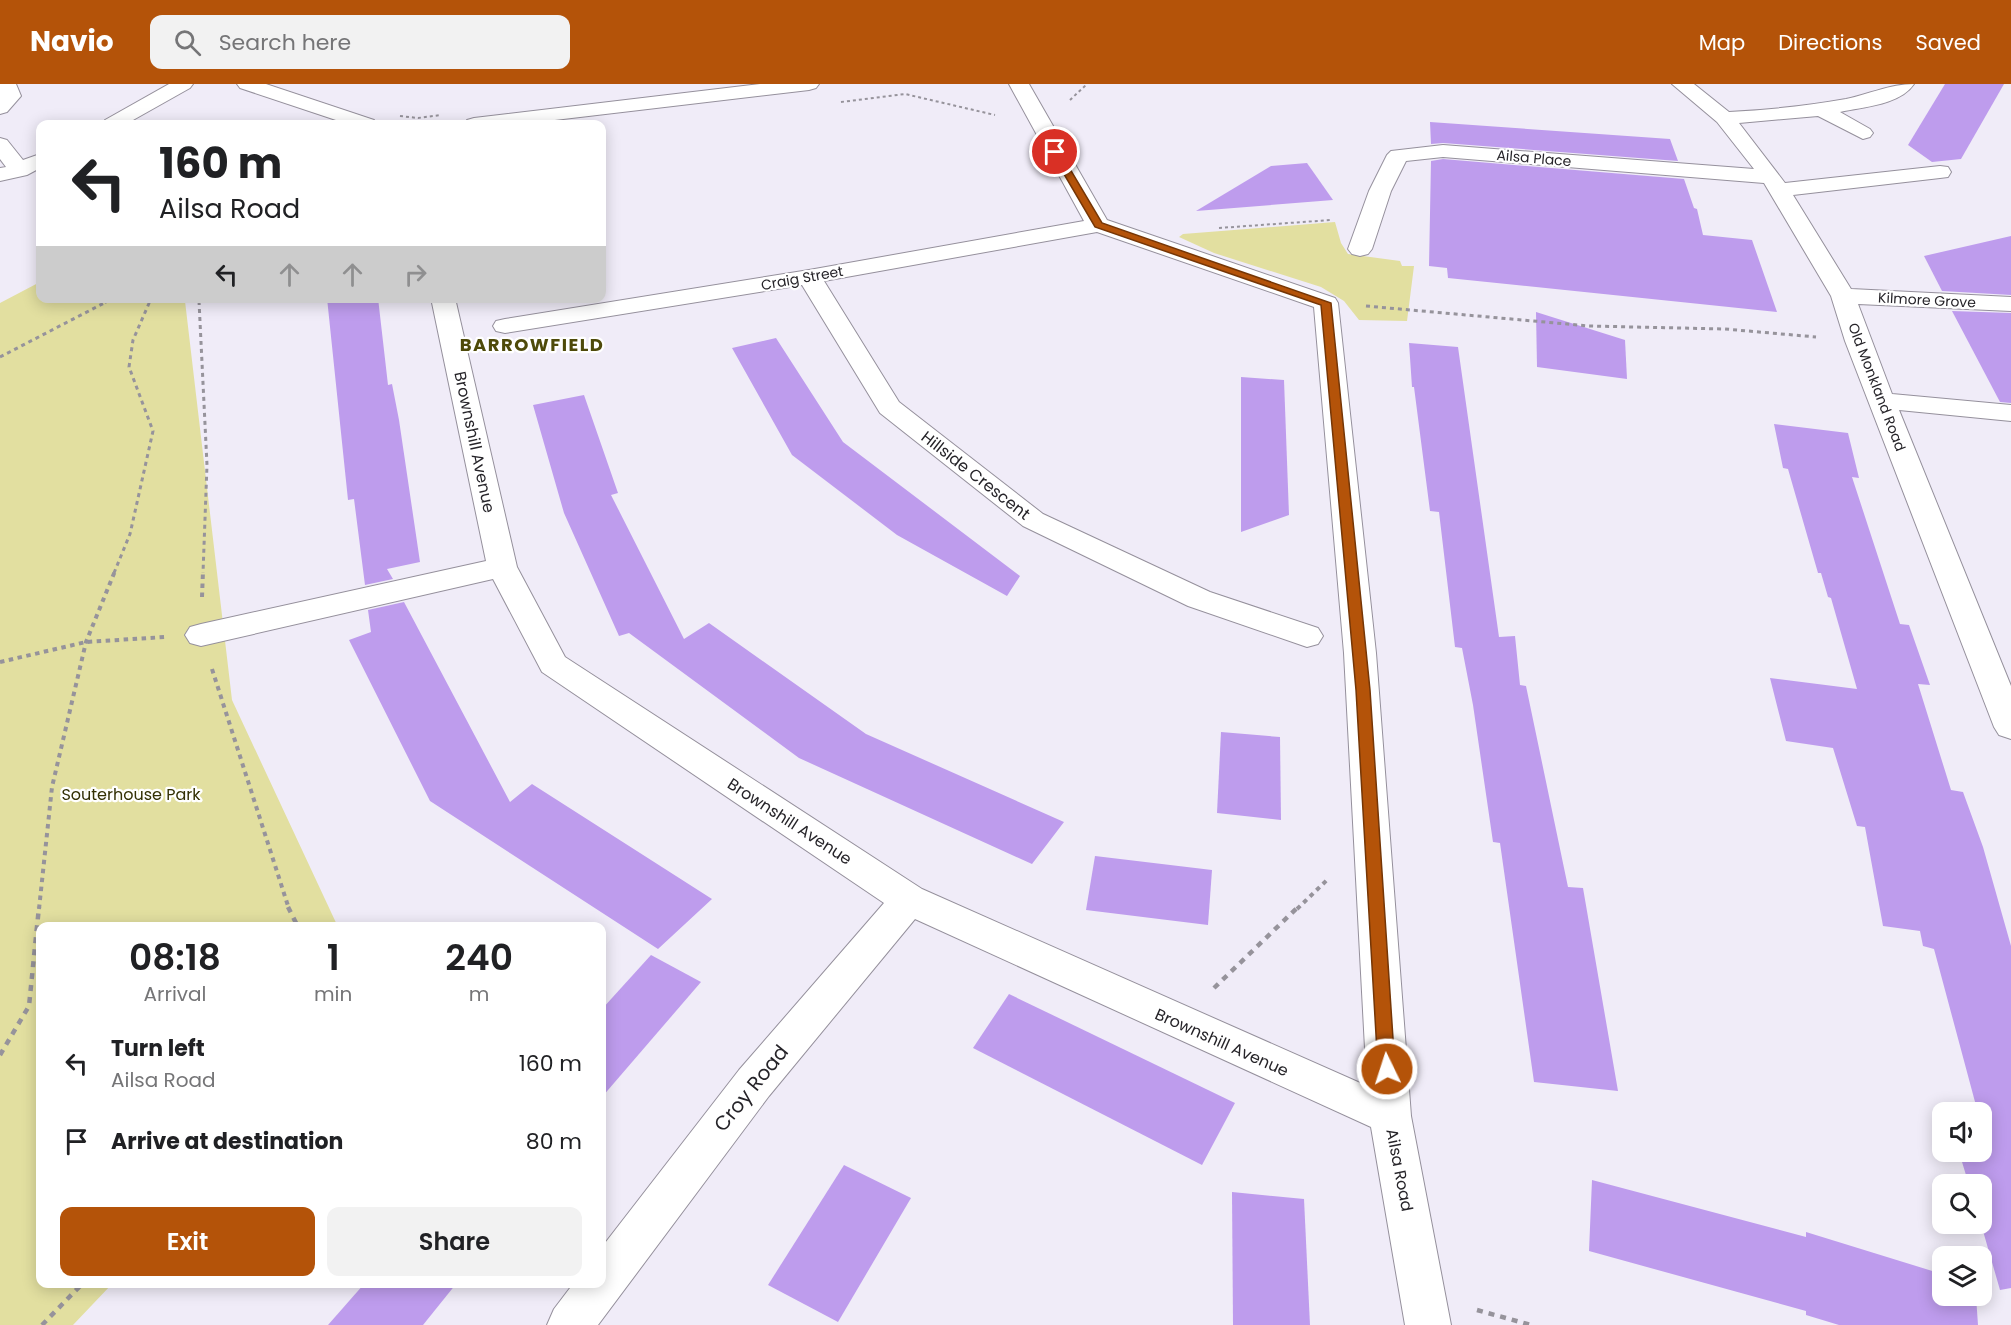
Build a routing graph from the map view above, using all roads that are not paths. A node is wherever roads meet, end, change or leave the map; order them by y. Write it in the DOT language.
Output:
graph roads {
  1 [pos="6,84"];
  2 [pos="183,84"];
  3 [pos="247,84"];
  4 [pos="610,84"];
  5 [pos="809,84"];
  6 [pos="1020,84"];
  7 [pos="1682,84"];
  8 [pos="1904,84"];
  9 [pos="0,108"];
  10 [pos="615,109"];
  11 [pos="1824,111"];
  12 [pos="1724,118"];
  13 [pos="119,120"];
  14 [pos="355,120"];
  15 [pos="512,120"];
  16 [pos="1863,133"];
  17 [pos="0,144"];
  18 [pos="36,162"];
  19 [pos="1940,172"];
  20 [pos="10,173"];
  21 [pos="36,176"];
  22 [pos="1775,183"];
  23 [pos="1098,225"];
  24 [pos="1360,249"];
  25 [pos="808,277"];
  26 [pos="1843,296"];
  27 [pos="444,303"];
  28 [pos="2011,304"];
  29 [pos="505,326"];
  30 [pos="1882,401"];
  31 [pos="1983,410"];
  32 [pos="2011,413"];
  33 [pos="2011,421"];
  34 [pos="502,567"];
  35 [pos="201,635"];
  36 [pos="1307,636"];
  37 [pos="2011,727"];
  38 [pos="909,900"];
  39 [pos="1390,1116"];
  40 [pos="606,1277"];
  41 [pos="598,1288"];
  42 [pos="570,1325"];
  43 [pos="1428,1325"];
  1 -- 9 [label="street"];
  2 -- 13 [label="street"];
  3 -- 14 [label="street"];
  4 -- 10 [label="street"];
  5 -- 10 [label="street"];
  6 -- 23 [label="street"];
  7 -- 12 [label="street, Old Monkland Road"];
  8 -- 11 [label="street"];
  10 -- 15 [label="street"];
  11 -- 12 [label="street"];
  11 -- 16 [label="street"];
  12 -- 22 [label="street, Old Monkland Road"];
  17 -- 20 [label="street"];
  18 -- 20 [label="street"];
  19 -- 22 [label="street"];
  20 -- 21 [label="street"];
  22 -- 24 [label="street, Ailsa Place"];
  22 -- 26 [label="street, Old Monkland Road"];
  23 -- 25 [label="street, Craig Street"];
  23 -- 39 [label="street, Ailsa Road"];
  25 -- 29 [label="street, Craig Street"];
  25 -- 36 [label="street, Hillside Crescent"];
  26 -- 28 [label="street, Kilmore Grove"];
  26 -- 30 [label="street, Old Monkland Road"];
  27 -- 34 [label="street, Brownshill Avenue"];
  30 -- 31 [label="street"];
  30 -- 37 [label="street, Old Monkland Road"];
  31 -- 32 [label="street"];
  31 -- 33 [label="street"];
  34 -- 35 [label="street"];
  34 -- 38 [label="street, Brownshill Avenue"];
  38 -- 39 [label="street, Brownshill Avenue"];
  38 -- 40 [label="street, Croy Road"];
  39 -- 43 [label="street, Ailsa Road"];
  41 -- 42 [label="street, Croy Road"];
}
